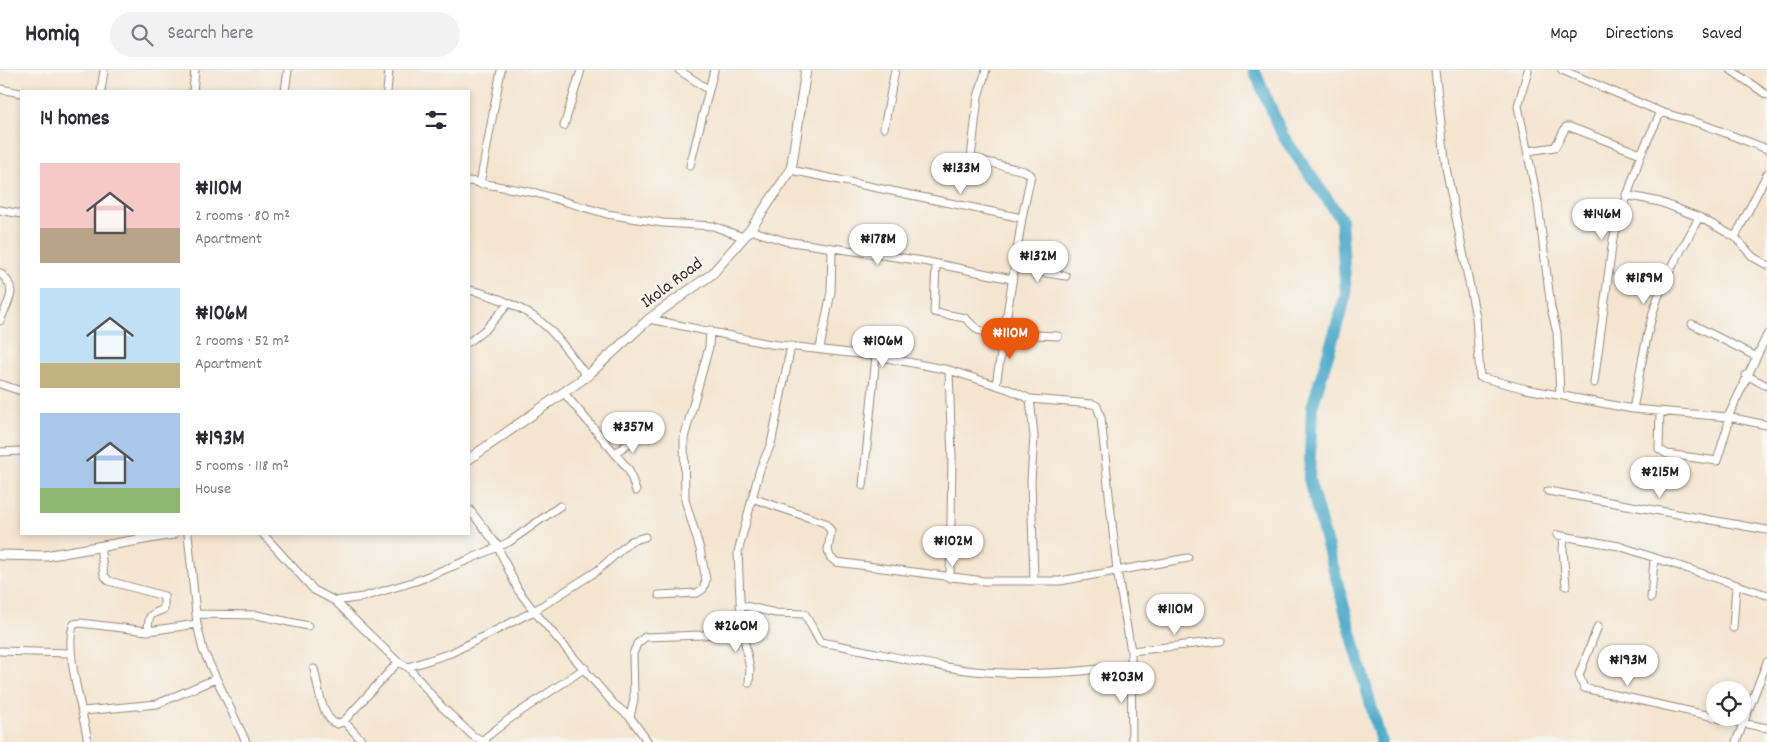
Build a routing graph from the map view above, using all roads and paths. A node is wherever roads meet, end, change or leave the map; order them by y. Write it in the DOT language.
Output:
graph roads {
  1 [pos="104,70"];
  2 [pos="195,70"];
  3 [pos="288,70"];
  4 [pos="389,70"];
  5 [pos="501,70"];
  6 [pos="581,70"];
  7 [pos="680,70"];
  8 [pos="714,70"];
  9 [pos="806,70"];
  10 [pos="895,70"];
  11 [pos="986,70"];
  12 [pos="1435,70"];
  13 [pos="1528,70"];
  14 [pos="1562,70"];
  15 [pos="1731,70"];
  16 [pos="0,89"];
  17 [pos="101,90"];
  18 [pos="193,90"];
  19 [pos="286,90"];
  20 [pos="387,90"];
  21 [pos="709,90"];
  22 [pos="20,93"];
  23 [pos="1767,95"];
  24 [pos="1661,112"];
  25 [pos="564,126"];
  26 [pos="884,128"];
  27 [pos="1767,149"];
  28 [pos="1528,151"];
  29 [pos="1640,154"];
  30 [pos="690,166"];
  31 [pos="791,170"];
  32 [pos="1767,174"];
  33 [pos="470,181"];
  34 [pos="480,184"];
  35 [pos="1626,195"];
  36 [pos="0,210"];
  37 [pos="20,214"];
  38 [pos="1699,217"];
  39 [pos="1022,218"];
  40 [pos="747,234"];
  41 [pos="1735,237"];
  42 [pos="832,249"];
  43 [pos="936,264"];
  44 [pos="1767,265"];
  45 [pos="1014,268"];
  46 [pos="0,273"];
  47 [pos="1066,276"];
  48 [pos="1012,279"];
  49 [pos="470,290"];
  50 [pos="508,304"];
  51 [pos="649,319"];
  52 [pos="0,321"];
  53 [pos="1692,324"];
  54 [pos="710,330"];
  55 [pos="1003,332"];
  56 [pos="1767,335"];
  57 [pos="1058,336"];
  58 [pos="470,341"];
  59 [pos="791,346"];
  60 [pos="820,348"];
  61 [pos="876,356"];
  62 [pos="1755,356"];
  63 [pos="949,370"];
  64 [pos="1746,375"];
  65 [pos="587,376"];
  66 [pos="1594,383"];
  67 [pos="0,384"];
  68 [pos="996,385"];
  69 [pos="1767,386"];
  70 [pos="20,391"];
  71 [pos="564,393"];
  72 [pos="1560,394"];
  73 [pos="1030,399"];
  74 [pos="1633,409"];
  75 [pos="1660,412"];
  76 [pos="1728,417"];
  77 [pos="1767,425"];
  78 [pos="638,437"];
  79 [pos="0,452"];
  80 [pos="20,452"];
  81 [pos="615,453"];
  82 [pos="470,458"];
  83 [pos="863,486"];
  84 [pos="1548,490"];
  85 [pos="636,491"];
  86 [pos="752,498"];
  87 [pos="560,506"];
  88 [pos="470,510"];
  89 [pos="1767,530"];
  90 [pos="156,535"];
  91 [pos="188,535"];
  92 [pos="264,535"];
  93 [pos="645,537"];
  94 [pos="497,545"];
  95 [pos="100,546"];
  96 [pos="0,555"];
  97 [pos="1188,558"];
  98 [pos="1654,559"];
  99 [pos="1117,570"];
  100 [pos="950,578"];
  101 [pos="1034,581"];
  102 [pos="1566,586"];
  103 [pos="1736,587"];
  104 [pos="659,595"];
  105 [pos="1767,595"];
  106 [pos="1650,598"];
  107 [pos="335,602"];
  108 [pos="740,604"];
  109 [pos="534,611"];
  110 [pos="196,614"];
  111 [pos="741,622"];
  112 [pos="197,624"];
  113 [pos="308,626"];
  114 [pos="1598,626"];
  115 [pos="1733,628"];
  116 [pos="148,631"];
  117 [pos="1222,641"];
  118 [pos="0,651"];
  119 [pos="1130,651"];
  120 [pos="70,653"];
  121 [pos="398,662"];
  122 [pos="1767,662"];
  123 [pos="1132,665"];
  124 [pos="408,667"];
  125 [pos="585,668"];
  126 [pos="314,669"];
  127 [pos="215,679"];
  128 [pos="749,683"];
  129 [pos="1751,703"];
  130 [pos="83,711"];
  131 [pos="1706,715"];
  132 [pos="630,717"];
  133 [pos="344,721"];
  134 [pos="1751,725"];
  135 [pos="1742,726"];
  136 [pos="1767,728"];
  137 [pos="485,741"];
  138 [pos="647,741"];
  139 [pos="88,742"];
  140 [pos="246,742"];
  141 [pos="363,742"];
  142 [pos="1132,742"];
  143 [pos="1736,742"];
  1 -- 17 [label="street"];
  2 -- 18 [label="street"];
  3 -- 19 [label="street"];
  4 -- 20 [label="street"];
  5 -- 34 [label="street"];
  6 -- 25 [label="street"];
  7 -- 21 [label="street"];
  8 -- 21 [label="street"];
  9 -- 31 [label="street, Ikola Road"];
  10 -- 26 [label="street"];
  11 -- 39 [label="street"];
  12 -- 72 [label="street"];
  13 -- 28 [label="street"];
  14 -- 24 [label="street"];
  15 -- 23 [label="street"];
  16 -- 22 [label="street"];
  21 -- 30 [label="street"];
  24 -- 27 [label="street"];
  24 -- 29 [label="street"];
  28 -- 29 [label="street"];
  28 -- 72 [label="street"];
  29 -- 35 [label="street"];
  31 -- 39 [label="street"];
  31 -- 40 [label="street, Ikola Road"];
  32 -- 41 [label="street"];
  33 -- 34 [label="street"];
  34 -- 40 [label="street"];
  35 -- 38 [label="street"];
  35 -- 66 [label="street"];
  36 -- 37 [label="street"];
  38 -- 41 [label="street"];
  38 -- 74 [label="street"];
  39 -- 45 [label="street"];
  40 -- 42 [label="street"];
  40 -- 51 [label="street, Ikola Road"];
  41 -- 44 [label="street"];
  42 -- 43 [label="street"];
  42 -- 60 [label="street"];
  43 -- 48 [label="street"];
  43 -- 55 [label="street"];
  45 -- 47 [label="street"];
  45 -- 48 [label="street"];
  46 -- 52 [label="street"];
  48 -- 55 [label="street"];
  49 -- 50 [label="street"];
  50 -- 58 [label="street"];
  50 -- 65 [label="street"];
  51 -- 54 [label="street"];
  51 -- 65 [label="street, Ikola Road"];
  53 -- 62 [label="street"];
  54 -- 59 [label="street"];
  54 -- 104 [label="street"];
  55 -- 57 [label="street"];
  55 -- 68 [label="street"];
  56 -- 62 [label="street"];
  59 -- 60 [label="street"];
  59 -- 86 [label="street"];
  60 -- 61 [label="street"];
  61 -- 63 [label="street"];
  61 -- 83 [label="street"];
  62 -- 64 [label="street"];
  63 -- 68 [label="street"];
  63 -- 100 [label="street"];
  64 -- 69 [label="street"];
  64 -- 76 [label="street"];
  65 -- 71 [label="street, Ikola Road"];
  67 -- 70 [label="street"];
  68 -- 73 [label="street"];
  71 -- 81 [label="street"];
  71 -- 82 [label="street, Ikola Road"];
  72 -- 74 [label="street"];
  73 -- 99 [label="street"];
  73 -- 101 [label="street"];
  74 -- 75 [label="street"];
  75 -- 76 [label="street"];
  75 -- 76 [label="street"];
  76 -- 77 [label="street"];
  78 -- 81 [label="street"];
  79 -- 80 [label="street"];
  81 -- 85 [label="street"];
  84 -- 89 [label="street"];
  86 -- 100 [label="street"];
  86 -- 108 [label="street"];
  87 -- 94 [label="street"];
  88 -- 94 [label="street"];
  90 -- 95 [label="street"];
  91 -- 110 [label="street"];
  92 -- 107 [label="street"];
  93 -- 109 [label="street"];
  94 -- 107 [label="street"];
  94 -- 109 [label="street"];
  95 -- 96 [label="street"];
  95 -- 116 [label="street"];
  97 -- 99 [label="street"];
  98 -- 102 [label="street"];
  98 -- 103 [label="street"];
  98 -- 106 [label="street"];
  99 -- 101 [label="street"];
  99 -- 119 [label="street"];
  100 -- 101 [label="street"];
  103 -- 105 [label="street"];
  103 -- 115 [label="street"];
  107 -- 121 [label="street"];
  108 -- 111 [label="street"];
  108 -- 123 [label="street"];
  109 -- 124 [label="street"];
  109 -- 125 [label="street"];
  110 -- 112 [label="street"];
  110 -- 113 [label="street"];
  111 -- 128 [label="street"];
  111 -- 132 [label="street"];
  112 -- 116 [label="street"];
  112 -- 127 [label="street"];
  114 -- 131 [label="street"];
  116 -- 120 [label="street"];
  117 -- 119 [label="street"];
  118 -- 120 [label="street"];
  119 -- 123 [label="street"];
  120 -- 130 [label="street"];
  121 -- 124 [label="street"];
  121 -- 133 [label="street"];
  122 -- 129 [label="street"];
  123 -- 142 [label="street"];
  124 -- 137 [label="street"];
  125 -- 132 [label="street"];
  125 -- 137 [label="street"];
  126 -- 133 [label="street"];
  127 -- 130 [label="street"];
  127 -- 140 [label="street"];
  130 -- 139 [label="street"];
  132 -- 138 [label="street"];
  133 -- 141 [label="street"];
  134 -- 136 [label="street"];
  135 -- 143 [label="street"];
}
